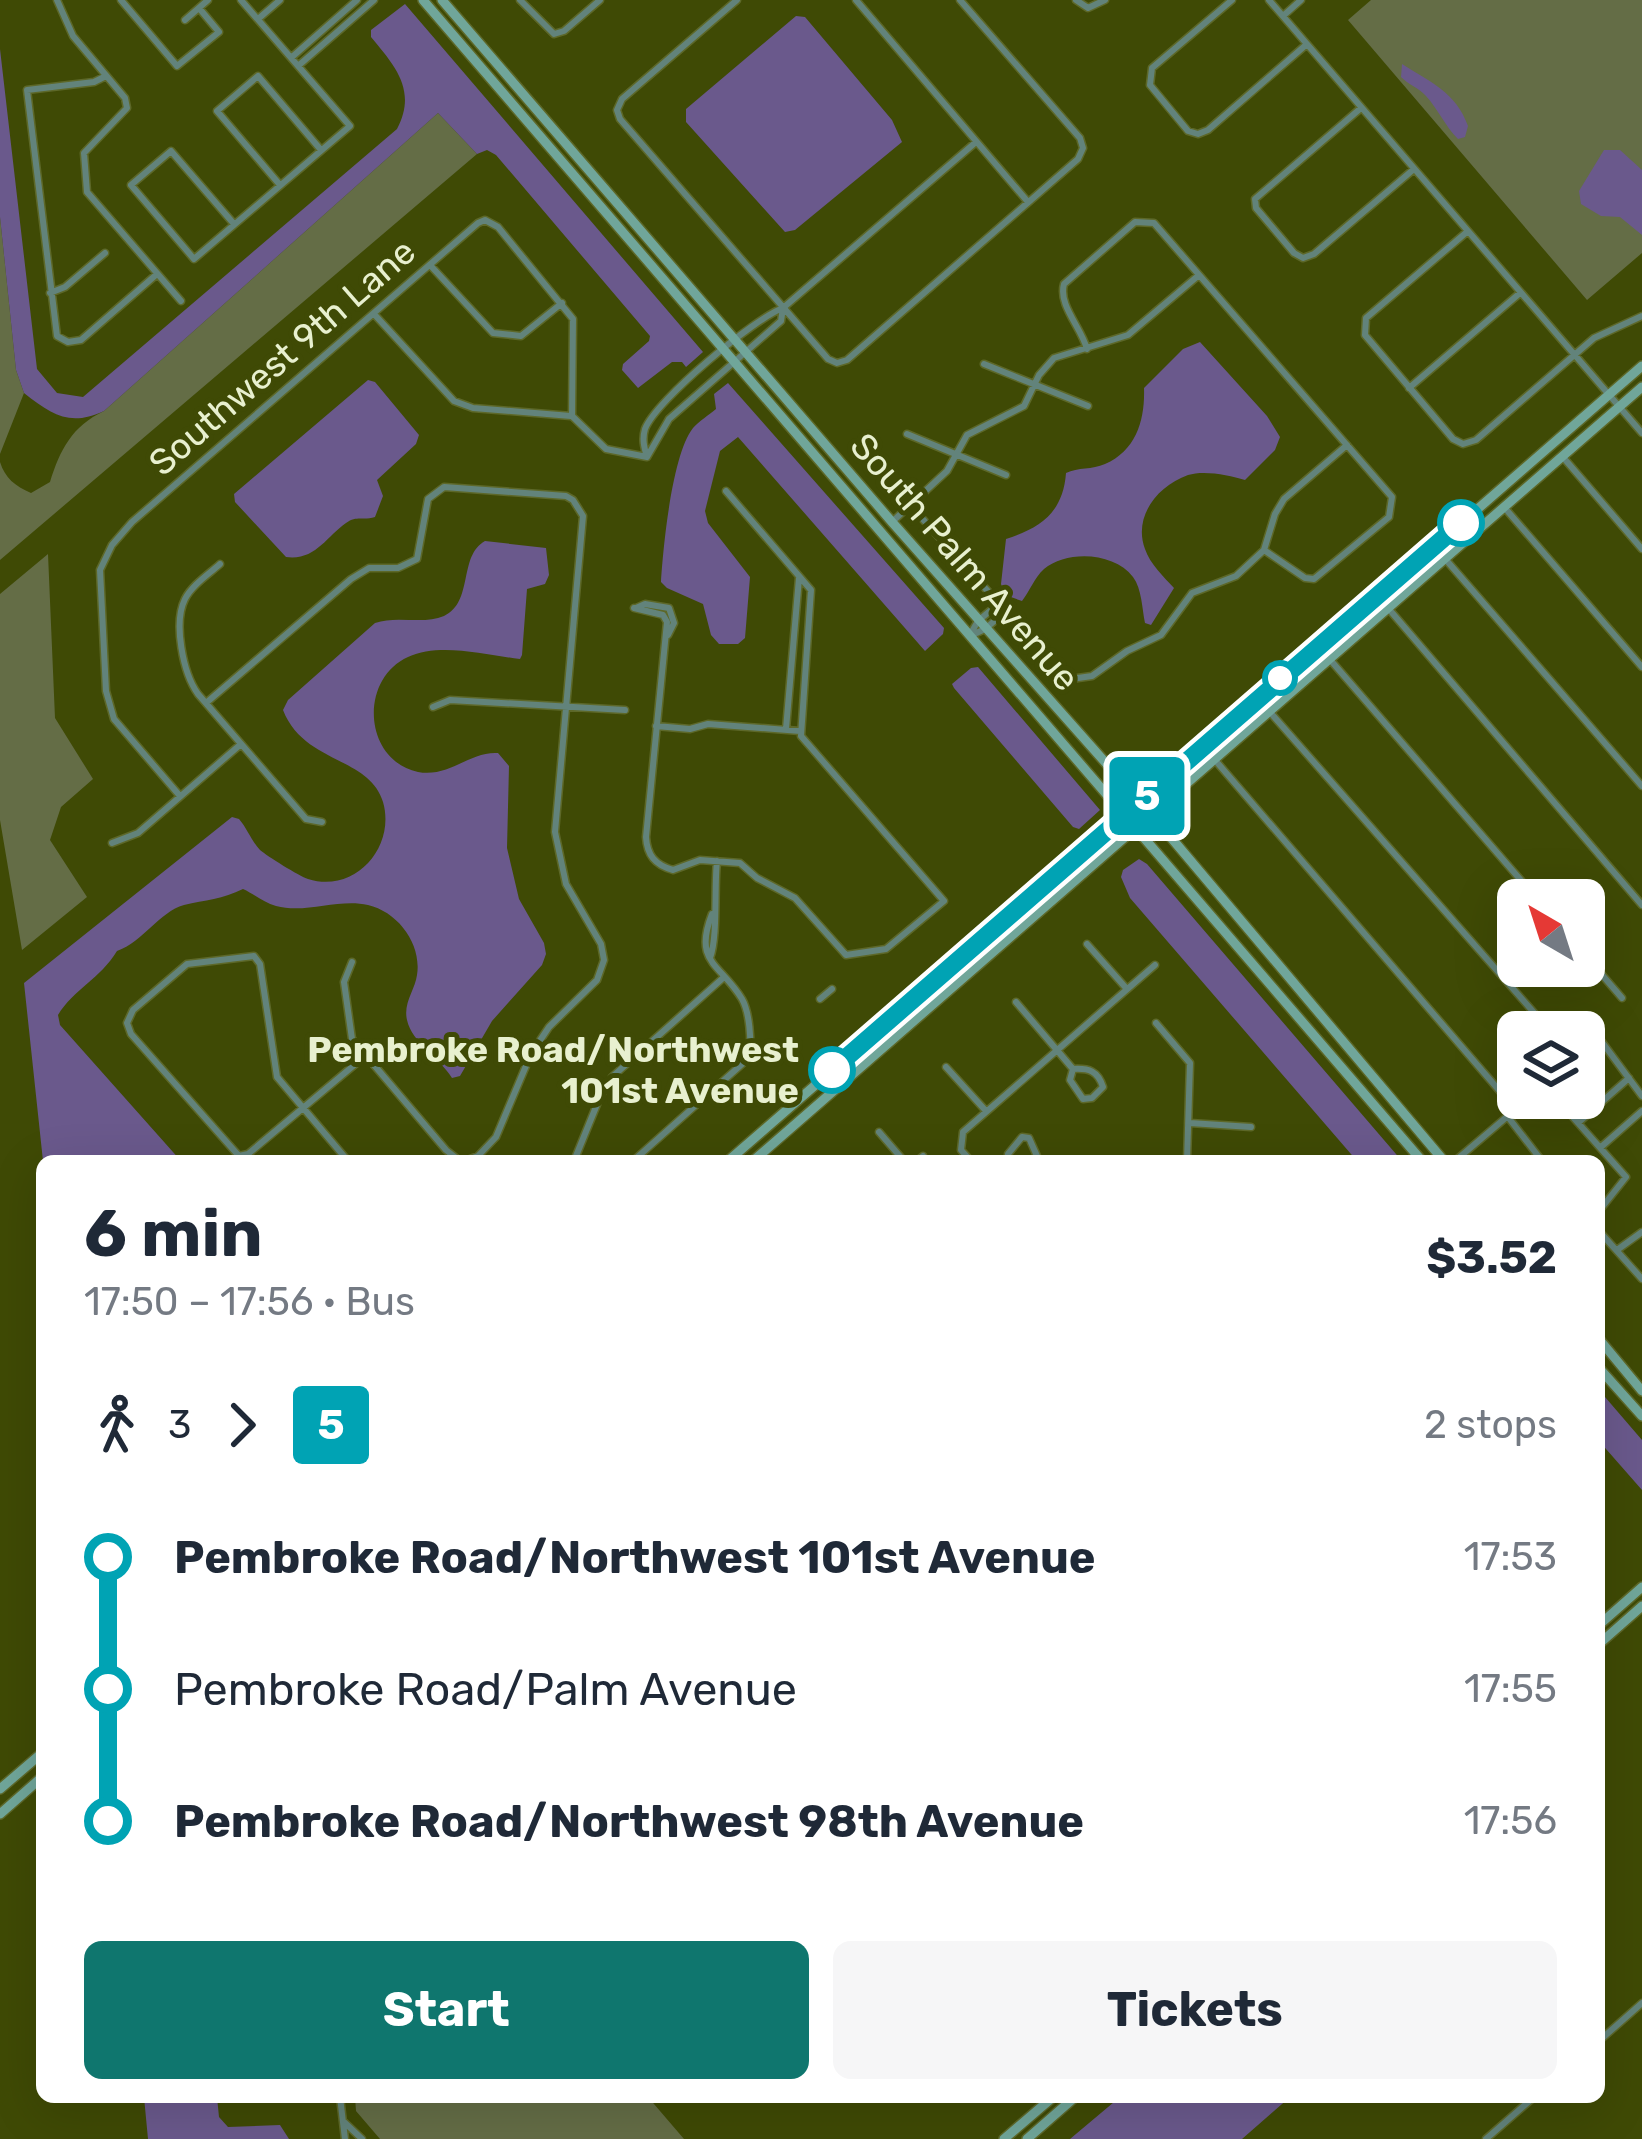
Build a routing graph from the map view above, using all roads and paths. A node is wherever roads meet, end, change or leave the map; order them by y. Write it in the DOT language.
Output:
graph roads {
  1 [pos="57,0"];
  2 [pos="208,0"];
  3 [pos="241,0"];
  4 [pos="280,0"];
  5 [pos="357,0"];
  6 [pos="374,0"];
  7 [pos="423,0"];
  8 [pos="442,0"];
  9 [pos="520,0"];
  10 [pos="600,0"];
  11 [pos="737,0"];
  12 [pos="856,0"];
  13 [pos="960,0"];
  14 [pos="1076,0"];
  15 [pos="1106,0"];
  16 [pos="1232,0"];
  17 [pos="1269,0"];
  18 [pos="1301,0"];
  19 [pos="126,2"];
  20 [pos="199,8"];
  21 [pos="1282,16"];
  22 [pos="337,18"];
  23 [pos="257,19"];
  24 [pos="185,20"];
  25 [pos="344,26"];
  26 [pos="309,42"];
  27 [pos="1307,44"];
  28 [pos="316,50"];
  29 [pos="291,58"];
  30 [pos="94,61"];
  31 [pos="298,66"];
  32 [pos="106,76"];
  33 [pos="81,84"];
  34 [pos="1361,108"];
  35 [pos="976,142"];
  36 [pos="321,150"];
  37 [pos="1414,169"];
  38 [pos="281,185"];
  39 [pos="1028,202"];
  40 [pos="235,224"];
  41 [pos="1468,231"];
  42 [pos="105,253"];
  43 [pos="430,265"];
  44 [pos="157,274"];
  45 [pos="1199,275"];
  46 [pos="50,293"];
  47 [pos="1520,293"];
  48 [pos="181,302"];
  49 [pos="562,303"];
  50 [pos="783,308"];
  51 [pos="374,314"];
  52 [pos="1642,316"];
  53 [pos="736,340"];
  54 [pos="723,349"];
  55 [pos="1087,349"];
  56 [pos="746,352"];
  57 [pos="1574,353"];
  58 [pos="735,362"];
  59 [pos="984,364"];
  60 [pos="1642,366"];
  61 [pos="1035,384"];
  62 [pos="1642,387"];
  63 [pos="1409,388"];
  64 [pos="1609,394"];
  65 [pos="1088,406"];
  66 [pos="1619,406"];
  67 [pos="657,409"];
  68 [pos="572,416"];
  69 [pos="669,419"];
  70 [pos="1642,433"];
  71 [pos="907,434"];
  72 [pos="1346,446"];
  73 [pos="955,454"];
  74 [pos="647,457"];
  75 [pos="1562,457"];
  76 [pos="1006,475"];
  77 [pos="726,491"];
  78 [pos="910,505"];
  79 [pos="1504,507"];
  80 [pos="892,522"];
  81 [pos="1434,546"];
  82 [pos="1642,549"];
  83 [pos="1264,550"];
  84 [pos="1445,558"];
  85 [pos="220,564"];
  86 [pos="800,577"];
  87 [pos="998,605"];
  88 [pos="1388,608"];
  89 [pos="1005,612"];
  90 [pos="982,625"];
  91 [pos="970,636"];
  92 [pos="665,638"];
  93 [pos="1318,646"];
  94 [pos="1328,657"];
  95 [pos="1642,667"];
  96 [pos="206,704"];
  97 [pos="566,706"];
  98 [pos="433,707"];
  99 [pos="625,710"];
  100 [pos="1269,710"];
  101 [pos="656,727"];
  102 [pos="786,729"];
  103 [pos="800,730"];
  104 [pos="241,744"];
  105 [pos="1215,760"];
  106 [pos="1642,786"];
  107 [pos="180,796"];
  108 [pos="1140,802"];
  109 [pos="1152,815"];
  110 [pos="1124,816"];
  111 [pos="322,822"];
  112 [pos="1135,831"];
  113 [pos="112,843"];
  114 [pos="717,861"];
  115 [pos="1520,879"];
  116 [pos="1642,905"];
  117 [pos="1087,944"];
  118 [pos="352,962"];
  119 [pos="1155,965"];
  120 [pos="724,978"];
  121 [pos="1605,978"];
  122 [pos="1126,988"];
  123 [pos="832,989"];
  124 [pos="1622,998"];
  125 [pos="820,999"];
  126 [pos="1016,1002"];
  127 [pos="1533,1011"];
  128 [pos="1156,1023"];
  129 [pos="867,1040"];
  130 [pos="1605,1046"];
  131 [pos="1056,1048"];
  132 [pos="878,1052"];
  133 [pos="364,1056"];
  134 [pos="946,1067"];
  135 [pos="1073,1069"];
  136 [pos="1629,1078"];
  137 [pos="1497,1088"];
  138 [pos="1642,1096"];
  139 [pos="304,1108"];
  140 [pos="986,1111"];
  141 [pos="1642,1111"];
  142 [pos="1506,1119"];
  143 [pos="1510,1119"];
  144 [pos="1576,1119"];
  145 [pos="1579,1122"];
  146 [pos="1190,1123"];
  147 [pos="1251,1127"];
  148 [pos="879,1132"];
  149 [pos="1603,1149"];
  150 [pos="238,1155"];
  151 [pos="244,1155"];
  152 [pos="343,1155"];
  153 [pos="453,1155"];
  154 [pos="479,1155"];
  155 [pos="578,1155"];
  156 [pos="640,1155"];
  157 [pos="735,1155"];
  158 [pos="760,1155"];
  159 [pos="899,1155"];
  160 [pos="966,1155"];
  161 [pos="1008,1155"];
  162 [pos="1037,1155"];
  163 [pos="1187,1155"];
  164 [pos="1417,1155"];
  165 [pos="1439,1155"];
  166 [pos="1462,1155"];
  167 [pos="1537,1155"];
  168 [pos="1598,1155"];
  169 [pos="1605,1203"];
  170 [pos="1642,1232"];
  171 [pos="1605,1237"];
  172 [pos="1617,1250"];
  173 [pos="1642,1279"];
  174 [pos="1605,1346"];
  175 [pos="1605,1375"];
  176 [pos="1642,1391"];
  177 [pos="1642,1416"];
  178 [pos="1642,1587"];
  179 [pos="1642,1606"];
  180 [pos="1605,1619"];
  181 [pos="1605,1639"];
  182 [pos="36,1758"];
  183 [pos="36,1782"];
  184 [pos="0,1789"];
  185 [pos="0,1814"];
  186 [pos="1642,2003"];
  187 [pos="1605,2036"];
  188 [pos="341,2103"];
  189 [pos="1046,2103"];
  190 [pos="1068,2103"];
  191 [pos="1527,2103"];
  192 [pos="343,2122"];
  193 [pos="345,2139"];
  194 [pos="362,2139"];
  195 [pos="1004,2139"];
  196 [pos="1027,2139"];
  197 [pos="1486,2139"];
  1 -- 30 [label="street"];
  2 -- 20 [label="street"];
  3 -- 23 [label="street"];
  4 -- 23 [label="street"];
  5 -- 22 [label="street"];
  6 -- 25 [label="street"];
  7 -- 54 [label="main road, South Palm Avenue"];
  8 -- 53 [label="main road, South Palm Avenue"];
  9 -- 10 [label="street"];
  11 -- 50 [label="street"];
  12 -- 35 [label="street"];
  13 -- 39 [label="street"];
  14 -- 15 [label="street"];
  16 -- 27 [label="street"];
  17 -- 21 [label="street"];
  18 -- 21 [label="street"];
  19 -- 20 [label="street"];
  20 -- 24 [label="street"];
  21 -- 27 [label="street"];
  22 -- 25 [label="street"];
  22 -- 26 [label="street"];
  23 -- 29 [label="street"];
  25 -- 28 [label="street"];
  26 -- 28 [label="street"];
  26 -- 29 [label="street"];
  27 -- 34 [label="street"];
  28 -- 31 [label="street"];
  29 -- 31 [label="street"];
  30 -- 32 [label="street"];
  30 -- 33 [label="street"];
  31 -- 36 [label="street"];
  32 -- 33 [label="street"];
  32 -- 44 [label="street"];
  33 -- 46 [label="street"];
  34 -- 37 [label="street"];
  34 -- 37 [label="street"];
  35 -- 39 [label="street"];
  35 -- 50 [label="street"];
  36 -- 38 [label="street"];
  36 -- 38 [label="street"];
  37 -- 41 [label="street"];
  38 -- 40 [label="street"];
  39 -- 50 [label="street"];
  40 -- 40 [label="street"];
  41 -- 47 [label="street"];
  41 -- 63 [label="street"];
  42 -- 46 [label="street"];
  43 -- 49 [label="street"];
  43 -- 49 [label="street, Southwest 9th Lane"];
  43 -- 51 [label="street, Southwest 9th Lane"];
  44 -- 46 [label="street"];
  44 -- 48 [label="street"];
  45 -- 55 [label="street"];
  45 -- 55 [label="street"];
  45 -- 72 [label="street"];
  47 -- 57 [label="street"];
  47 -- 63 [label="street"];
  49 -- 68 [label="street"];
  50 -- 53 [label="street"];
  50 -- 56 [label="street"];
  51 -- 68 [label="street"];
  51 -- 107 [label="street, Southwest 9th Lane"];
  52 -- 57 [label="street"];
  53 -- 54 [label="street"];
  53 -- 56 [label="main road, South Palm Avenue"];
  54 -- 58 [label="main road, South Palm Avenue"];
  54 -- 67 [label="street"];
  55 -- 61 [label="street"];
  56 -- 58 [label="street"];
  56 -- 80 [label="main road, South Palm Avenue"];
  57 -- 63 [label="street"];
  57 -- 64 [label="street"];
  58 -- 69 [label="street"];
  58 -- 91 [label="main road, South Palm Avenue"];
  59 -- 61 [label="street"];
  60 -- 64 [label="main road"];
  61 -- 65 [label="street"];
  61 -- 73 [label="street"];
  62 -- 66 [label="main road"];
  64 -- 66 [label="street"];
  64 -- 81 [label="main road"];
  66 -- 70 [label="street"];
  66 -- 75 [label="main road"];
  67 -- 69 [label="street"];
  67 -- 74 [label="street"];
  68 -- 74 [label="street"];
  69 -- 74 [label="street"];
  71 -- 73 [label="street"];
  72 -- 83 [label="street"];
  72 -- 83 [label="street"];
  73 -- 76 [label="street"];
  73 -- 78 [label="street"];
  75 -- 79 [label="main road"];
  75 -- 82 [label="street"];
  77 -- 86 [label="street"];
  78 -- 80 [label="street"];
  78 -- 87 [label="street"];
  79 -- 84 [label="main road"];
  79 -- 95 [label="street"];
  80 -- 90 [label="main road, South Palm Avenue"];
  81 -- 84 [label="street"];
  81 -- 93 [label="main road"];
  83 -- 89 [label="street"];
  84 -- 88 [label="main road"];
  84 -- 106 [label="street"];
  85 -- 96 [label="street"];
  86 -- 102 [label="street"];
  86 -- 103 [label="street"];
  87 -- 89 [label="street"];
  87 -- 90 [label="street"];
  88 -- 94 [label="main road"];
  88 -- 116 [label="street"];
  89 -- 90 [label="street"];
  90 -- 91 [label="street"];
  90 -- 108 [label="main road, South Palm Avenue"];
  91 -- 110 [label="main road, South Palm Avenue"];
  92 -- 92 [label="street"];
  92 -- 101 [label="street"];
  93 -- 94 [label="street"];
  93 -- 108 [label="main road"];
  94 -- 100 [label="main road"];
  94 -- 115 [label="street"];
  96 -- 97 [label="street"];
  96 -- 104 [label="street"];
  97 -- 98 [label="street"];
  97 -- 99 [label="street"];
  97 -- 154 [label="street"];
  100 -- 105 [label="main road"];
  100 -- 127 [label="street"];
  101 -- 102 [label="street"];
  101 -- 114 [label="street"];
  102 -- 103 [label="street"];
  103 -- 114 [label="street"];
  104 -- 107 [label="street"];
  104 -- 111 [label="street"];
  105 -- 109 [label="main road"];
  105 -- 137 [label="street"];
  107 -- 113 [label="street"];
  108 -- 109 [label="main road, South Palm Avenue"];
  108 -- 110 [label="main road"];
  109 -- 112 [label="main road"];
  109 -- 165 [label="main road, South Palm Avenue"];
  110 -- 112 [label="main road, South Palm Avenue"];
  110 -- 129 [label="main road"];
  112 -- 132 [label="main road"];
  112 -- 164 [label="main road, South Palm Avenue"];
  114 -- 120 [label="street"];
  117 -- 122 [label="street"];
  118 -- 133 [label="street"];
  119 -- 122 [label="street"];
  120 -- 155 [label="street"];
  120 -- 156 [label="street"];
  121 -- 124 [label="street"];
  122 -- 131 [label="street"];
  123 -- 125 [label="street"];
  126 -- 131 [label="street"];
  128 -- 146 [label="street"];
  129 -- 132 [label="street"];
  129 -- 157 [label="main road"];
  130 -- 136 [label="street"];
  131 -- 135 [label="street"];
  131 -- 140 [label="street"];
  132 -- 158 [label="main road"];
  133 -- 139 [label="street"];
  133 -- 153 [label="street"];
  134 -- 140 [label="street"];
  135 -- 135 [label="street"];
  136 -- 138 [label="street"];
  136 -- 145 [label="street"];
  139 -- 150 [label="street"];
  139 -- 151 [label="street"];
  139 -- 152 [label="street"];
  140 -- 160 [label="street"];
  141 -- 149 [label="street"];
  142 -- 166 [label="street"];
  143 -- 167 [label="street"];
  144 -- 145 [label="street"];
  145 -- 149 [label="street"];
  146 -- 147 [label="street"];
  146 -- 163 [label="street"];
  148 -- 159 [label="street"];
  149 -- 168 [label="street"];
  149 -- 169 [label="street"];
  161 -- 162 [label="street"];
  170 -- 172 [label="street"];
  171 -- 172 [label="street"];
  172 -- 173 [label="street"];
  174 -- 176 [label="main road"];
  175 -- 177 [label="main road"];
  178 -- 180 [label="main road"];
  179 -- 181 [label="main road"];
  182 -- 184 [label="main road"];
  183 -- 185 [label="main road"];
  186 -- 187 [label="street"];
  188 -- 192 [label="street"];
  189 -- 195 [label="main road"];
  190 -- 196 [label="main road"];
  191 -- 197 [label="street"];
  192 -- 193 [label="street"];
  192 -- 194 [label="street"];
}
